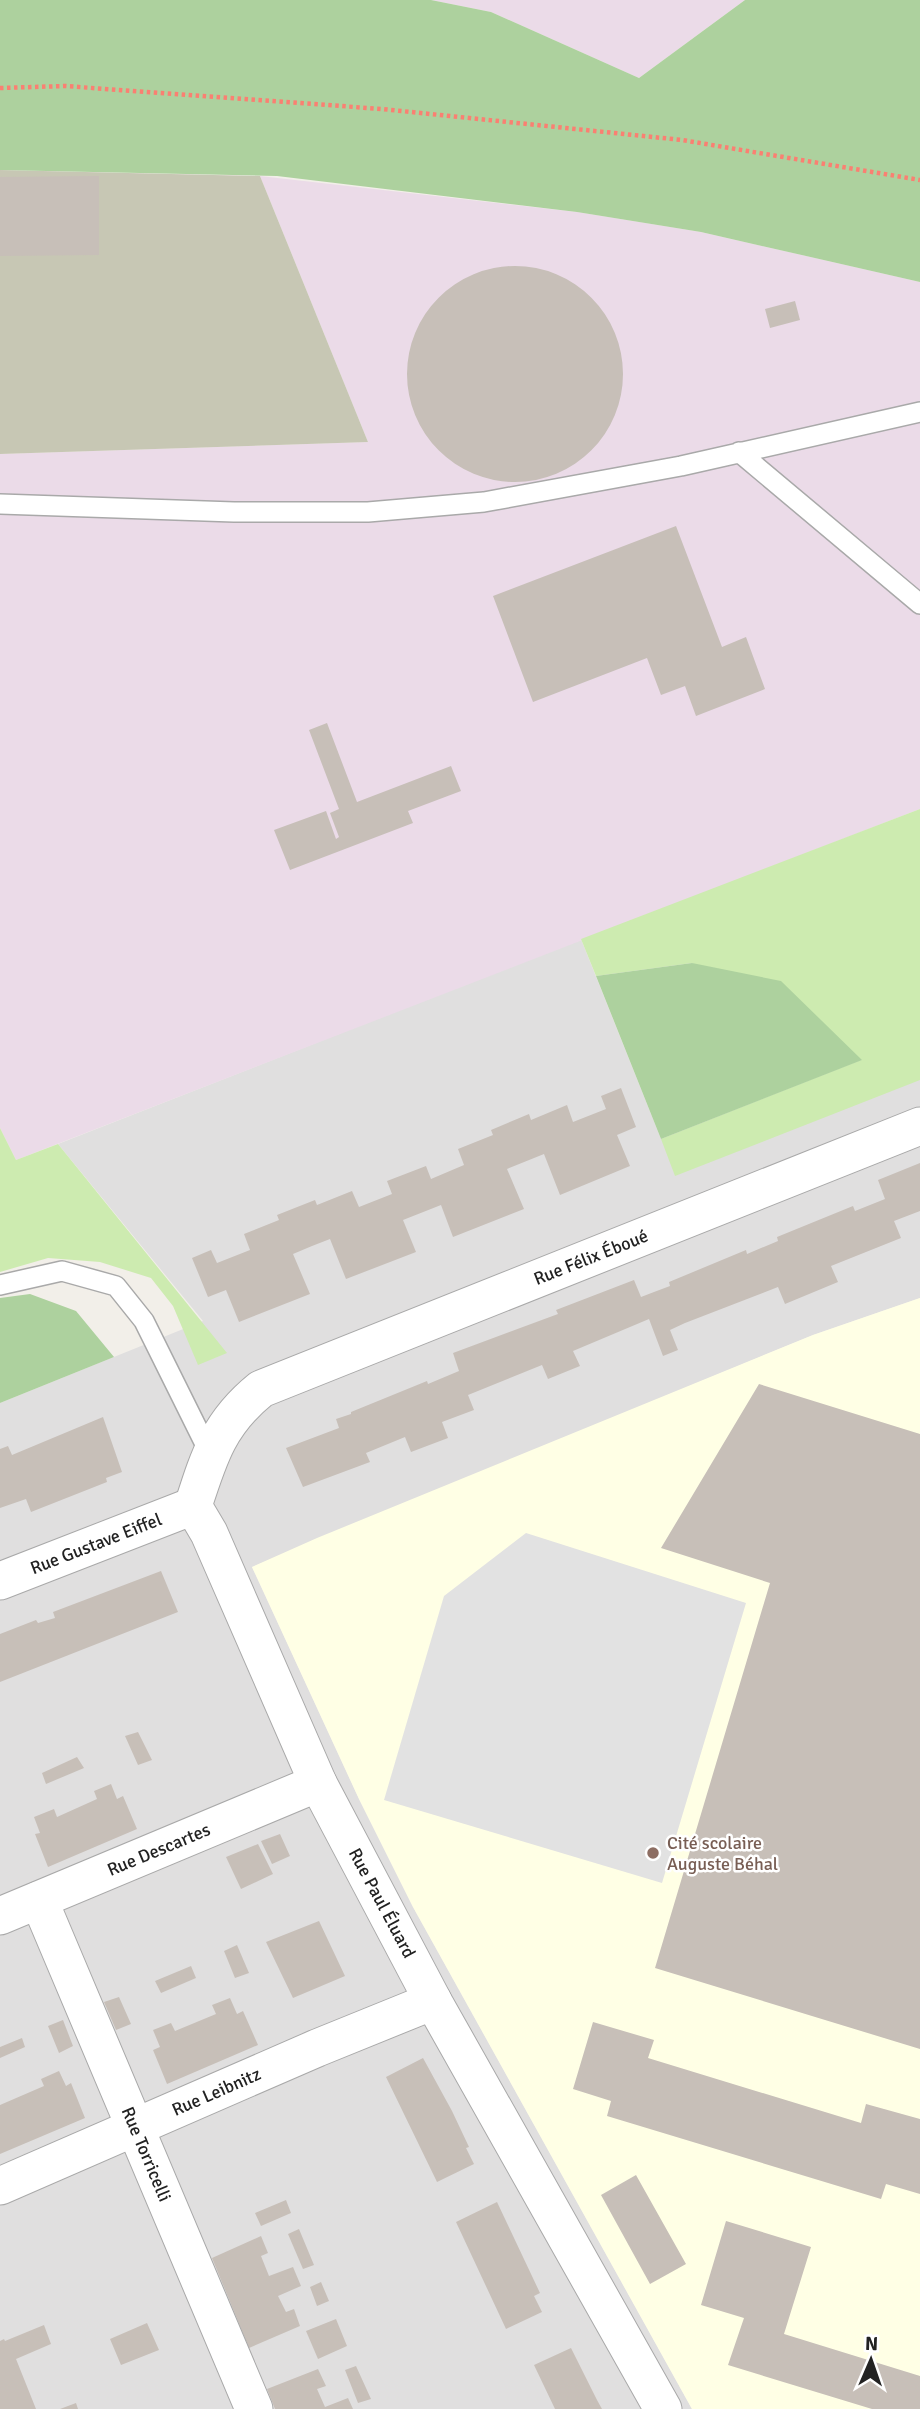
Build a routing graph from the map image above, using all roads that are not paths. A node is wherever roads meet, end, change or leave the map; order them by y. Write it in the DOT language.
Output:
graph roads {
  1 [pos="920,412"];
  2 [pos="739,452"];
  3 [pos="0,504"];
  4 [pos="920,604"];
  5 [pos="920,1126"];
  6 [pos="0,1285"];
  7 [pos="210,1454"];
  8 [pos="193,1506"];
  9 [pos="0,1581"];
  10 [pos="318,1783"];
  11 [pos="39,1900"];
  12 [pos="0,1916"];
  13 [pos="433,2001"];
  14 [pos="136,2128"];
  15 [pos="0,2186"];
  16 [pos="254,2409"];
  17 [pos="663,2409"];
  1 -- 2 [label="lane"];
  2 -- 3 [label="lane"];
  2 -- 4 [label="lane"];
  5 -- 7 [label="street, Rue Félix Éboué"];
  6 -- 7 [label="lane"];
  7 -- 8 [label="street"];
  8 -- 9 [label="street, Rue Gustave Eiffel"];
  8 -- 10 [label="street, Rue Paul Éluard"];
  10 -- 11 [label="street, Rue Descartes"];
  10 -- 13 [label="street, Rue Paul Éluard"];
  11 -- 12 [label="street, Rue Descartes"];
  11 -- 14 [label="street, Rue Torricelli"];
  13 -- 14 [label="street, Rue Leibnitz"];
  13 -- 17 [label="street, Rue Paul Éluard"];
  14 -- 15 [label="street, Rue Leibnitz"];
  14 -- 16 [label="street, Rue Torricelli"];
}
